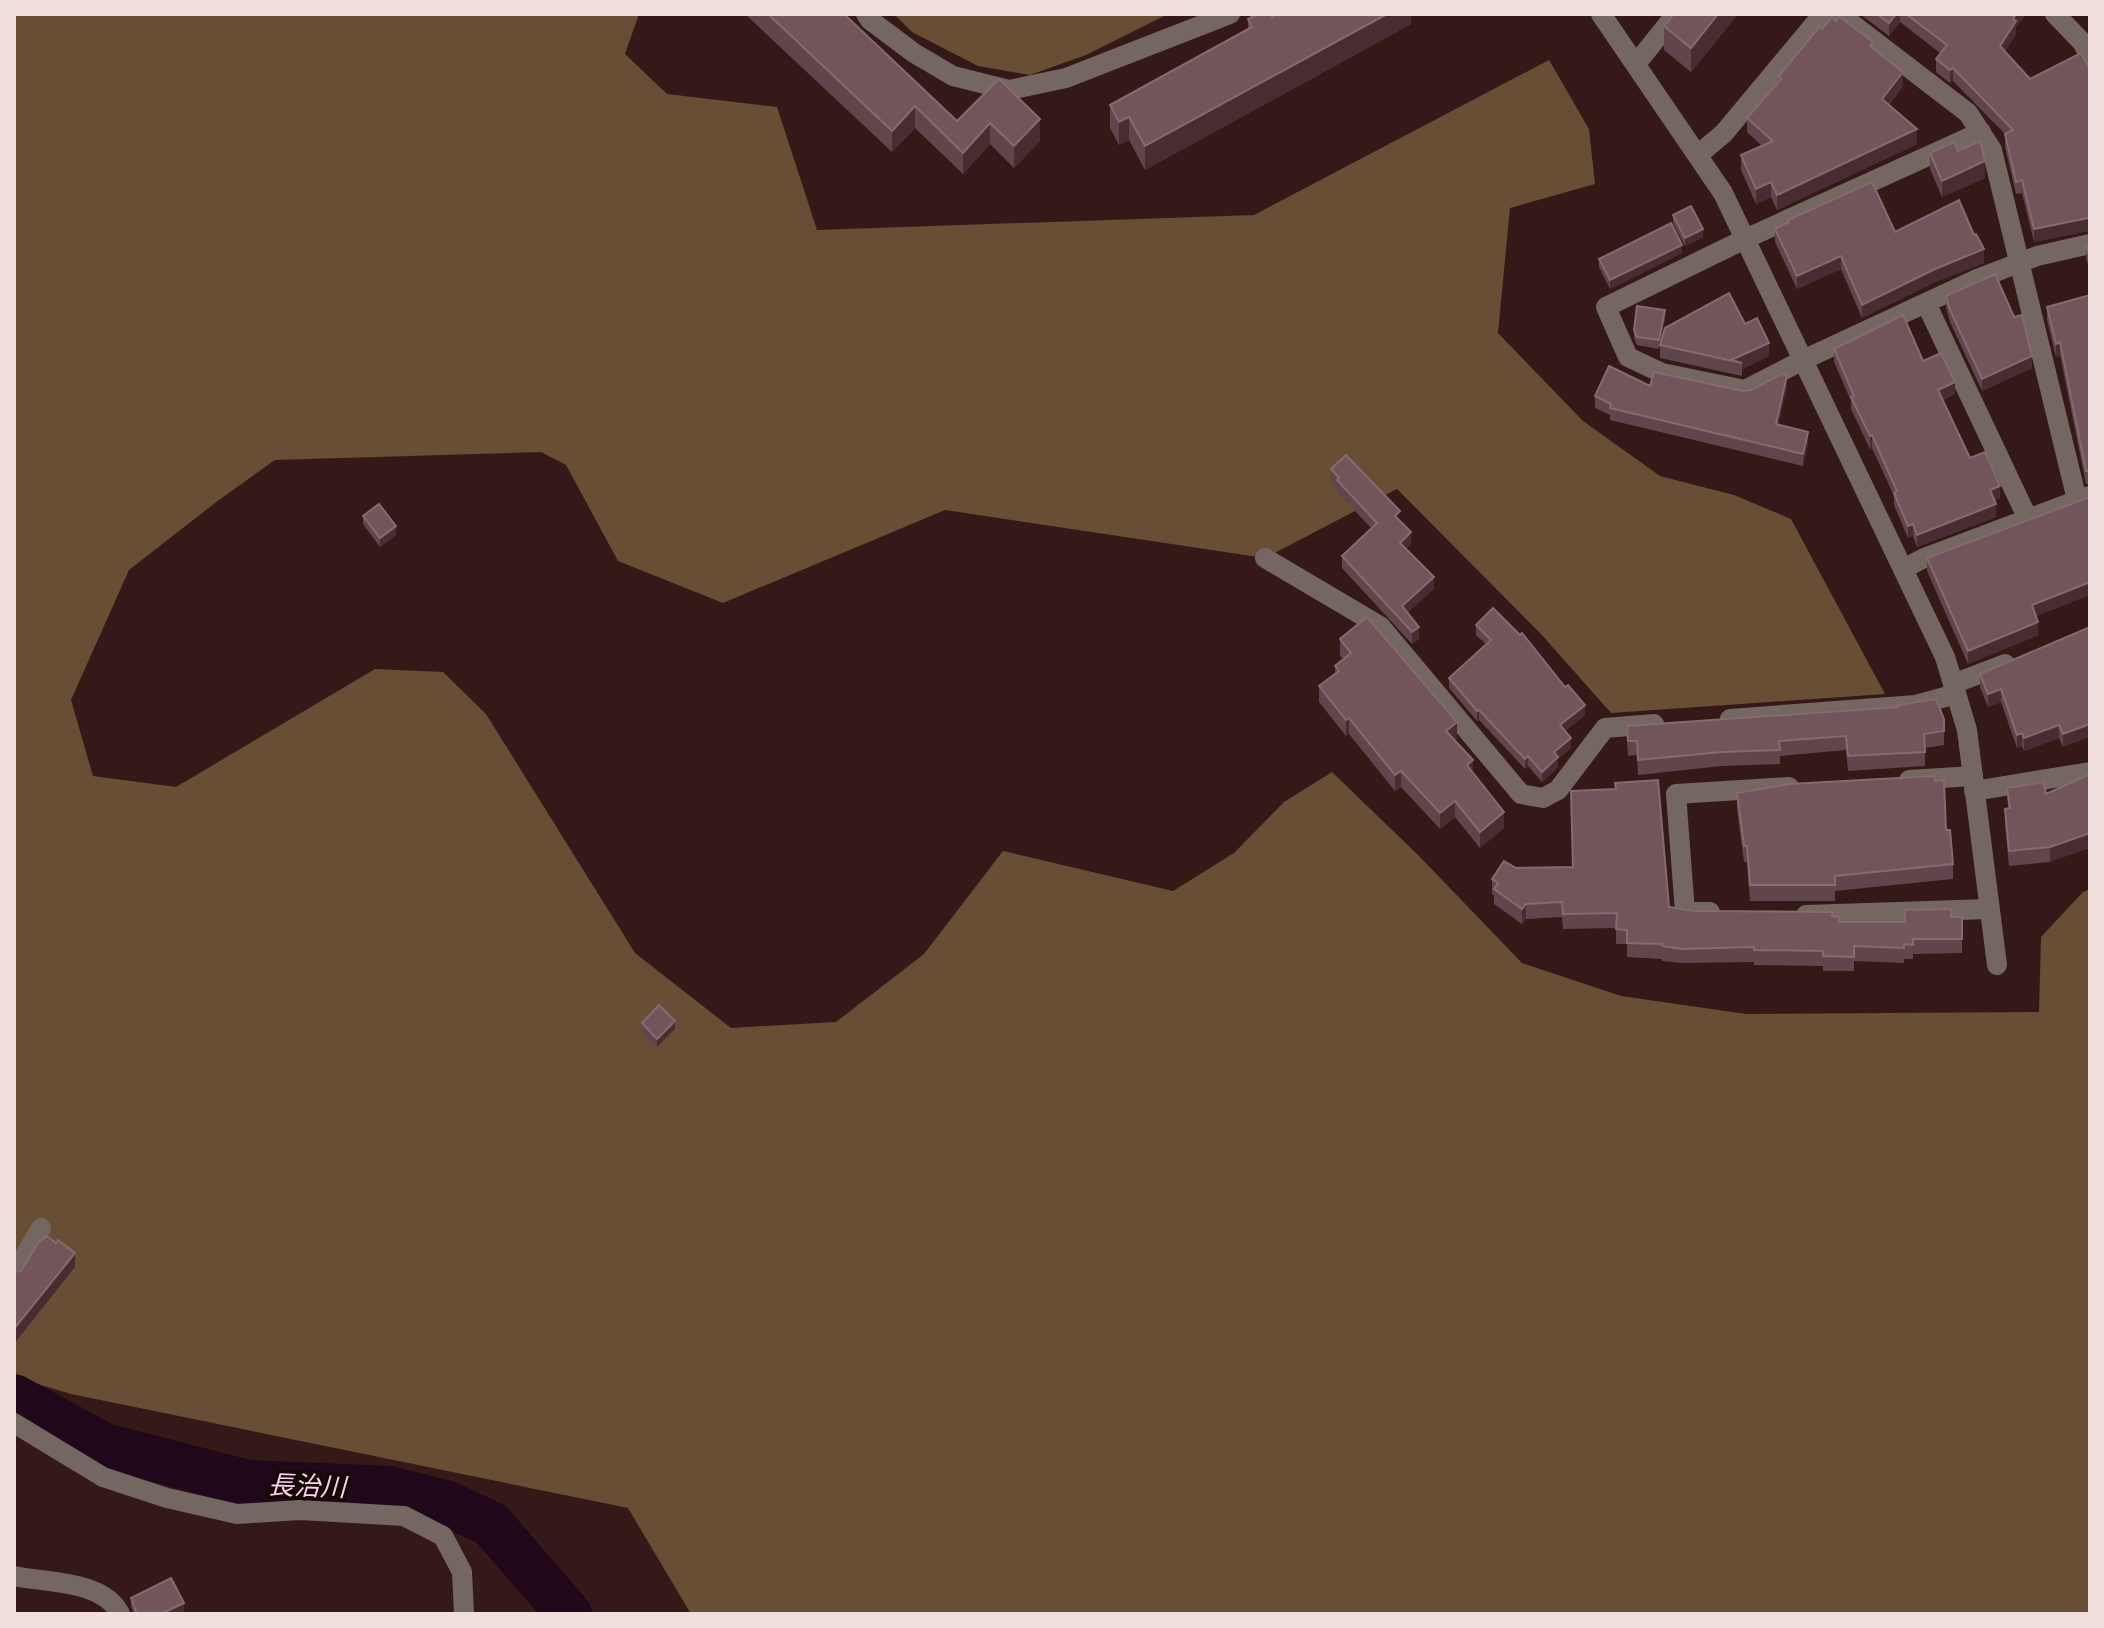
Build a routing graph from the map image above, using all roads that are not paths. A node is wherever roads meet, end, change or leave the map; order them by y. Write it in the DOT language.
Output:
graph roads {
  1 [pos="866,14"];
  2 [pos="1230,14"];
  3 [pos="1601,14"];
  4 [pos="1676,14"];
  5 [pos="1823,14"];
  6 [pos="1839,14"];
  7 [pos="2055,14"];
  8 [pos="2090,56"];
  9 [pos="1636,64"];
  10 [pos="1981,132"];
  11 [pos="1698,155"];
  12 [pos="1745,239"];
  13 [pos="2090,244"];
  14 [pos="2020,263"];
  15 [pos="1926,303"];
  16 [pos="1803,360"];
  17 [pos="2084,498"];
  18 [pos="2028,519"];
  19 [pos="1265,558"];
  20 [pos="1903,569"];
  21 [pos="2018,658"];
  22 [pos="1955,689"];
  23 [pos="1714,720"];
  24 [pos="1667,723"];
  25 [pos="2090,772"];
  26 [pos="1895,781"];
  27 [pos="1974,784"];
  28 [pos="1817,785"];
  29 [pos="1989,909"];
  30 [pos="1729,913"];
  31 [pos="1788,915"];
  32 [pos="1997,965"];
  33 [pos="41,1228"];
  34 [pos="14,1274"];
  35 [pos="14,1423"];
  36 [pos="14,1576"];
  37 [pos="120,1614"];
  38 [pos="464,1614"];
  1 -- 2 [label="street"];
  3 -- 9 [label="street"];
  4 -- 9 [label="street"];
  5 -- 11 [label="street"];
  6 -- 10 [label="street"];
  7 -- 8 [label="street"];
  9 -- 11 [label="street"];
  10 -- 12 [label="street"];
  10 -- 14 [label="street"];
  11 -- 12 [label="street"];
  12 -- 16 [label="street"];
  12 -- 16 [label="street"];
  13 -- 14 [label="street"];
  14 -- 15 [label="street"];
  14 -- 17 [label="street"];
  15 -- 16 [label="street"];
  15 -- 18 [label="street"];
  16 -- 20 [label="street"];
  17 -- 18 [label="street"];
  18 -- 20 [label="street"];
  19 -- 24 [label="street"];
  20 -- 22 [label="street"];
  21 -- 22 [label="street"];
  22 -- 23 [label="street"];
  22 -- 27 [label="street"];
  25 -- 27 [label="street"];
  26 -- 27 [label="street"];
  27 -- 29 [label="street"];
  28 -- 30 [label="street"];
  29 -- 31 [label="street"];
  29 -- 32 [label="street"];
  33 -- 34 [label="street"];
  35 -- 38 [label="street"];
  36 -- 37 [label="street"];
}
